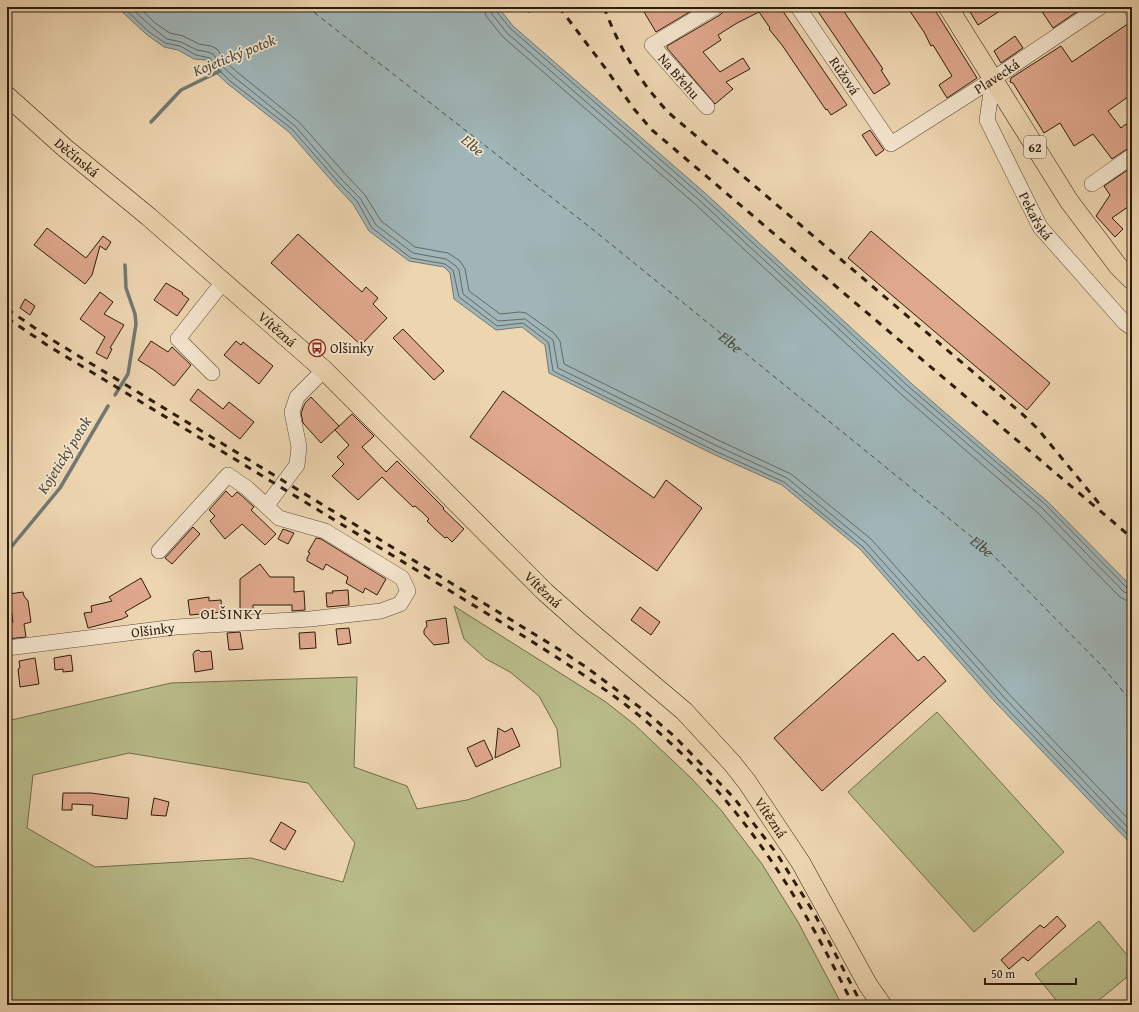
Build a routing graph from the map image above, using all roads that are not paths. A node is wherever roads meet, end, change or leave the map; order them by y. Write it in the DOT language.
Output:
graph roads {
  1 [pos="715,7"];
  2 [pos="798,7"];
  3 [pos="948,7"];
  4 [pos="1100,7"];
  5 [pos="993,79"];
  6 [pos="7,96"];
  7 [pos="707,108"];
  8 [pos="891,144"];
  9 [pos="1132,156"];
  10 [pos="1092,184"];
  11 [pos="149,217"];
  12 [pos="1132,280"];
  13 [pos="223,282"];
  14 [pos="1132,328"];
  15 [pos="324,370"];
  16 [pos="212,373"];
  17 [pos="267,505"];
  18 [pos="159,551"];
  19 [pos="7,648"];
  20 [pos="882,1005"];
  1 -- 7 [label="street, Na Břehu"];
  2 -- 8 [label="street, Růžová"];
  3 -- 5 [label="main road, 62"];
  4 -- 5 [label="street, Plavecká"];
  5 -- 8 [label="street, Plavecká"];
  5 -- 12 [label="main road, 62"];
  5 -- 14 [label="street, Pekařská"];
  6 -- 11 [label="main road, Děčínská"];
  9 -- 10 [label="street"];
  11 -- 13 [label="main road, Vítězná"];
  13 -- 15 [label="main road, Vítězná"];
  13 -- 16 [label="street"];
  15 -- 17 [label="street"];
  15 -- 20 [label="main road, Vítězná"];
  17 -- 18 [label="street, Olšinky"];
  17 -- 19 [label="street, Olšinky"];
}
